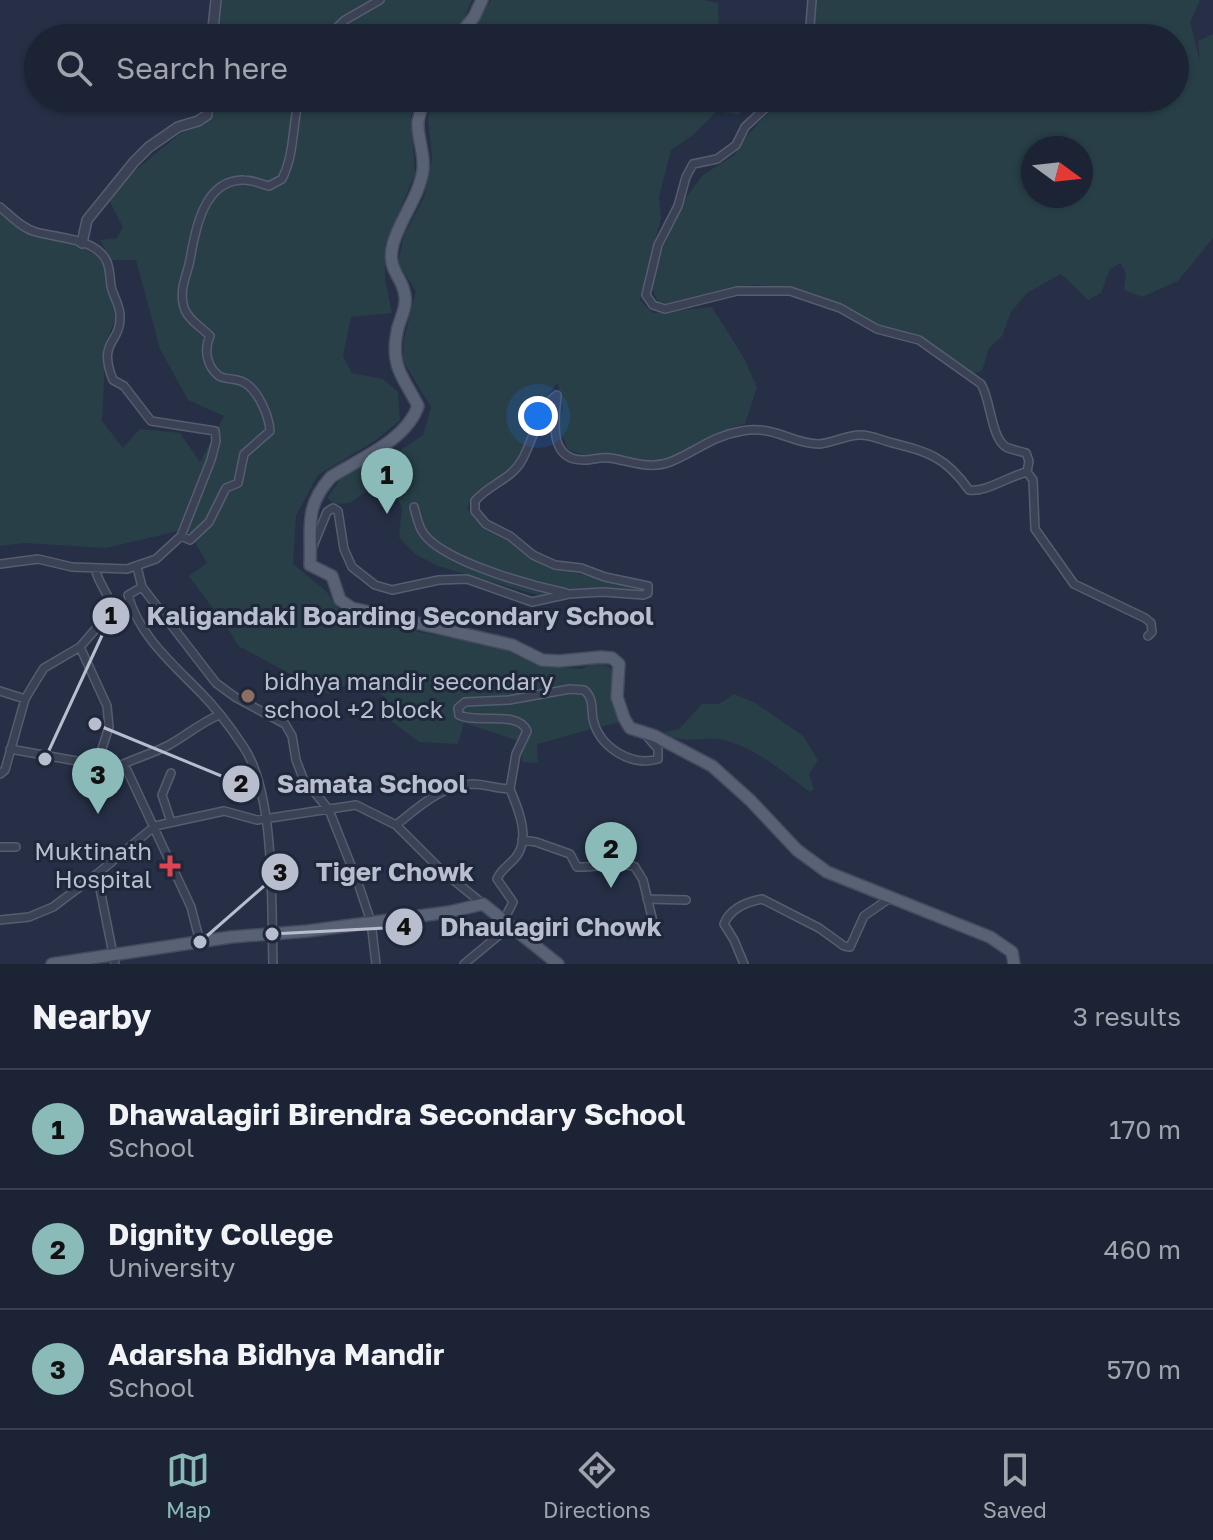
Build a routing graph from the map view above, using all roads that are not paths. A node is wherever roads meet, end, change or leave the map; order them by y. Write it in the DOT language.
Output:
graph roads {
  1 [pos="216,0"];
  2 [pos="380,0"];
  3 [pos="482,0"];
  4 [pos="812,0"];
  5 [pos="213,24"];
  6 [pos="341,24"];
  7 [pos="468,24"];
  8 [pos="810,24"];
  9 [pos="207,112"];
  10 [pos="296,112"];
  11 [pos="421,112"];
  12 [pos="761,112"];
  13 [pos="0,207"];
  14 [pos="82,243"];
  15 [pos="1027,472"];
  16 [pos="414,507"];
  17 [pos="181,536"];
  18 [pos="311,552"];
  19 [pos="0,564"];
  20 [pos="137,567"];
  21 [pos="95,568"];
  22 [pos="142,587"];
  23 [pos="569,594"];
  24 [pos="1148,636"];
  25 [pos="80,647"];
  26 [pos="216,683"];
  27 [pos="0,691"];
  28 [pos="203,695"];
  29 [pos="25,699"];
  30 [pos="219,715"];
  31 [pos="644,733"];
  32 [pos="10,749"];
  33 [pos="97,764"];
  34 [pos="115,768"];
  35 [pos="171,773"];
  36 [pos="0,774"];
  37 [pos="510,789"];
  38 [pos="329,810"];
  39 [pos="268,819"];
  40 [pos="171,822"];
  41 [pos="396,825"];
  42 [pos="155,826"];
  43 [pos="522,840"];
  44 [pos="0,847"];
  45 [pos="16,847"];
  46 [pos="97,874"];
  47 [pos="891,896"];
  48 [pos="647,899"];
  49 [pos="686,900"];
  50 [pos="483,904"];
  51 [pos="0,920"];
  52 [pos="371,922"];
  53 [pos="507,923"];
  54 [pos="654,926"];
  55 [pos="272,934"];
  56 [pos="200,942"];
  57 [pos="114,958"];
  58 [pos="52,964"];
  59 [pos="273,964"];
  60 [pos="376,964"];
  61 [pos="464,964"];
  62 [pos="558,964"];
  63 [pos="744,964"];
  64 [pos="1014,964"];
  1 -- 5 [label="street"];
  2 -- 6 [label="street"];
  3 -- 7 [label="main road"];
  4 -- 8 [label="street"];
  9 -- 14 [label="street"];
  10 -- 17 [label="street"];
  11 -- 18 [label="main road"];
  12 -- 15 [label="street"];
  13 -- 14 [label="street"];
  14 -- 17 [label="street"];
  15 -- 23 [label="street"];
  15 -- 24 [label="street"];
  16 -- 23 [label="street"];
  17 -- 20 [label="street"];
  18 -- 23 [label="street"];
  18 -- 31 [label="main road"];
  19 -- 21 [label="street"];
  20 -- 21 [label="street"];
  20 -- 22 [label="street"];
  21 -- 25 [label="street"];
  22 -- 26 [label="street"];
  22 -- 28 [label="street"];
  25 -- 29 [label="street"];
  25 -- 33 [label="street"];
  26 -- 28 [label="street"];
  26 -- 38 [label="street"];
  27 -- 29 [label="street"];
  28 -- 30 [label="street"];
  29 -- 32 [label="street"];
  30 -- 34 [label="street"];
  30 -- 39 [label="street"];
  31 -- 37 [label="street"];
  31 -- 47 [label="main road"];
  32 -- 33 [label="street"];
  32 -- 36 [label="street"];
  33 -- 34 [label="street"];
  34 -- 42 [label="street"];
  35 -- 40 [label="street"];
  37 -- 41 [label="street"];
  37 -- 43 [label="street"];
  38 -- 39 [label="street"];
  38 -- 41 [label="street"];
  38 -- 52 [label="street"];
  39 -- 40 [label="street"];
  39 -- 55 [label="street"];
  40 -- 42 [label="street"];
  41 -- 50 [label="street"];
  42 -- 46 [label="street"];
  42 -- 56 [label="street"];
  43 -- 48 [label="street"];
  43 -- 53 [label="street"];
  44 -- 45 [label="street"];
  46 -- 51 [label="street"];
  46 -- 57 [label="street"];
  47 -- 63 [label="street"];
  47 -- 64 [label="main road"];
  48 -- 49 [label="street"];
  48 -- 54 [label="street"];
  50 -- 52 [label="main road"];
  50 -- 53 [label="main road"];
  52 -- 55 [label="main road"];
  52 -- 60 [label="street"];
  53 -- 61 [label="street"];
  53 -- 62 [label="main road"];
  55 -- 56 [label="main road"];
  55 -- 59 [label="street"];
  56 -- 57 [label="main road"];
  57 -- 58 [label="main road"];
}
